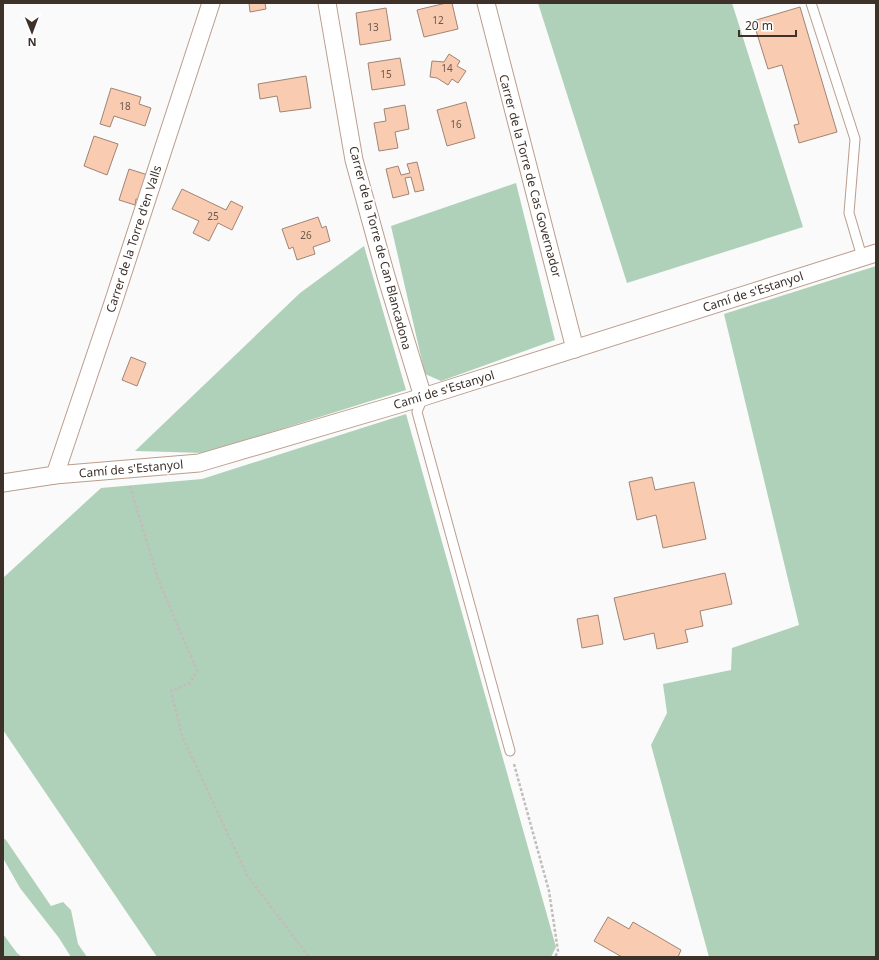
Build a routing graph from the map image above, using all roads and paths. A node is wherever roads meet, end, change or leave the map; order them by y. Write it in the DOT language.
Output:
graph roads {
  1 [pos="211,3"];
  2 [pos="327,3"];
  3 [pos="486,3"];
  4 [pos="812,3"];
  5 [pos="869,255"];
  6 [pos="575,349"];
  7 [pos="423,397"];
  8 [pos="125,470"];
  9 [pos="55,475"];
  10 [pos="3,483"];
  11 [pos="510,750"];
  12 [pos="308,957"];
  13 [pos="555,957"];
  1 -- 9 [label="street, Carrer de la Torre d'en Valls"];
  2 -- 7 [label="street, Carrer de la Torre de Can Blancadona"];
  3 -- 6 [label="street, Carrer de la Torre de Cas Governador"];
  4 -- 5 [label="lane"];
  5 -- 6 [label="street, Camí de s'Estanyol"];
  6 -- 7 [label="street, Camí de s'Estanyol"];
  7 -- 8 [label="street, Camí de s'Estanyol"];
  7 -- 11 [label="lane"];
  8 -- 9 [label="street, Camí de s'Estanyol"];
  8 -- 12 [label="path"];
  9 -- 10 [label="street, Camí de s'Estanyol"];
  11 -- 13 [label="path"];
}
